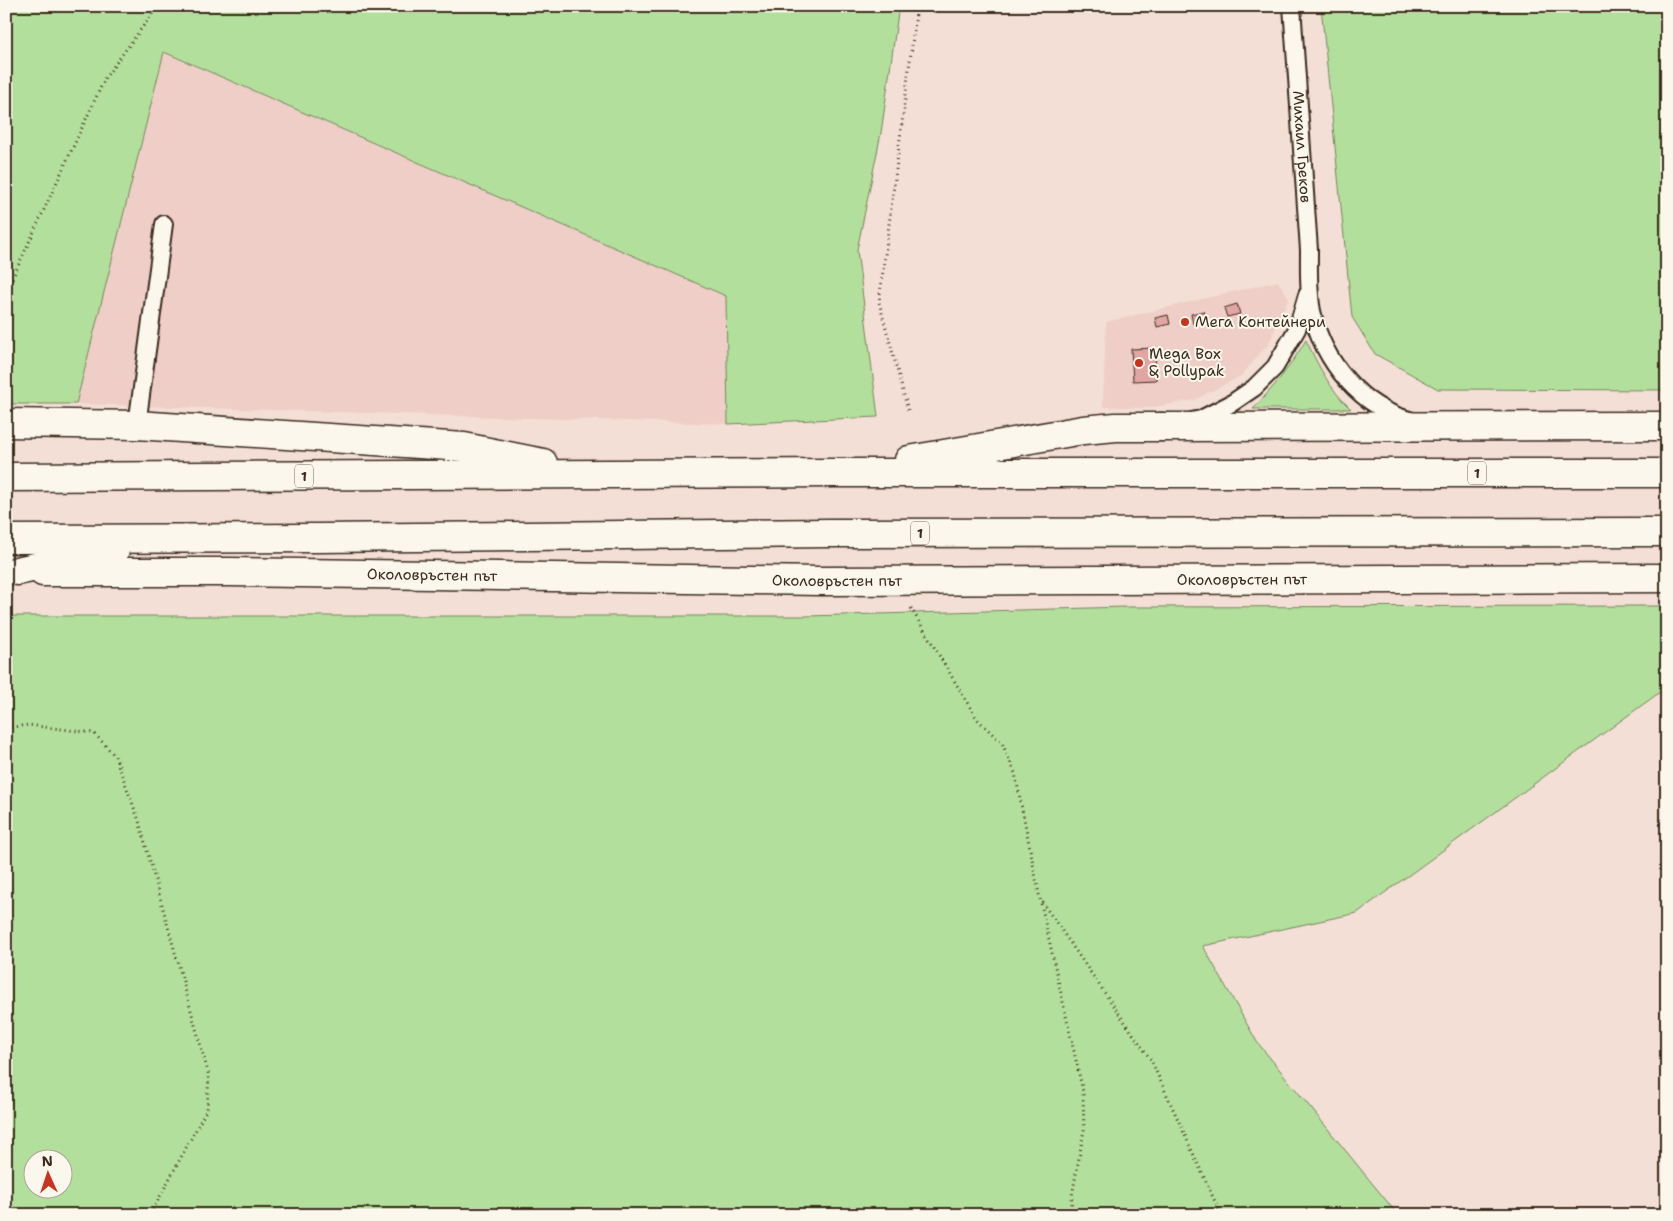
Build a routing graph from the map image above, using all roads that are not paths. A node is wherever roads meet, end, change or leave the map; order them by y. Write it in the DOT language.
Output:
graph roads {
  1 [pos="1292,6"];
  2 [pos="164,224"];
  3 [pos="1309,288"];
  4 [pos="6,423"];
  5 [pos="137,424"];
  6 [pos="1667,426"];
  7 [pos="1161,427"];
  8 [pos="1440,427"];
  9 [pos="834,473"];
  10 [pos="1667,473"];
  11 [pos="601,474"];
  12 [pos="6,477"];
  13 [pos="1667,532"];
  14 [pos="172,538"];
  15 [pos="6,539"];
  16 [pos="11,571"];
  17 [pos="1667,578"];
  1 -- 3 [label="lane, Михаил Греков"];
  2 -- 5 [label="lane"];
  3 -- 7 [label="lane, Михаил Греков"];
  3 -- 8 [label="lane, Михаил Греков"];
  4 -- 5 [label="main road"];
  5 -- 11 [label="main road"];
  6 -- 8 [label="main road"];
  7 -- 8 [label="main road"];
  7 -- 9 [label="main road"];
  9 -- 10 [label="main road, 1"];
  9 -- 11 [label="main road, 1"];
  11 -- 12 [label="main road, 1"];
  13 -- 14 [label="main road, 1"];
  14 -- 15 [label="main road, 1"];
  14 -- 16 [label="main road"];
  16 -- 17 [label="main road, Околовръстен път"];
}
